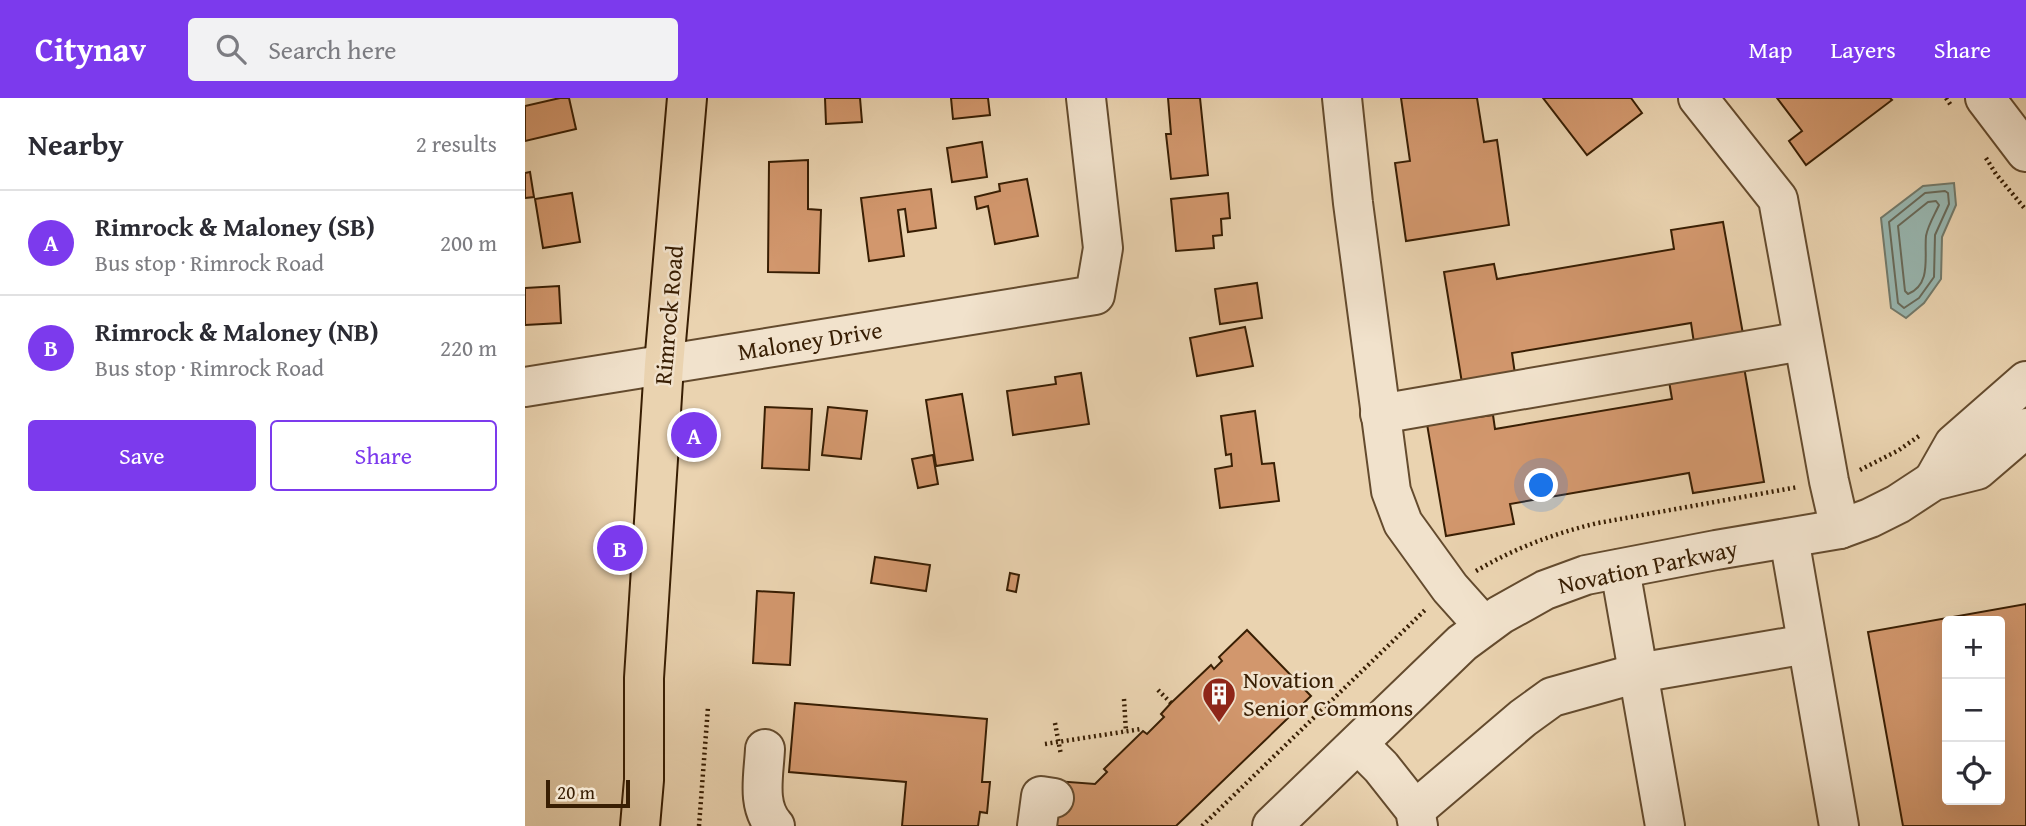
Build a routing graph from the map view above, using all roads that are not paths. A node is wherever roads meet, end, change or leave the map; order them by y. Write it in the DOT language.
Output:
graph roads {
  1 [pos="687,98"];
  2 [pos="1086,98"];
  3 [pos="1342,98"];
  4 [pos="1698,98"];
  5 [pos="1985,98"];
  6 [pos="2026,152"];
  7 [pos="1803,341"];
  8 [pos="664,365"];
  9 [pos="2026,381"];
  10 [pos="525,387"];
  11 [pos="1380,414"];
  12 [pos="2026,428"];
  13 [pos="1933,481"];
  14 [pos="1840,529"];
  15 [pos="1789,538"];
  16 [pos="1620,569"];
  17 [pos="1484,626"];
  18 [pos="1807,644"];
  19 [pos="1638,673"];
  20 [pos="1358,744"];
  21 [pos="765,749"];
  22 [pos="1417,818"];
  23 [pos="640,826"];
  24 [pos="775,826"];
  25 [pos="1272,826"];
  26 [pos="1665,826"];
  27 [pos="1839,826"];
  1 -- 8 [label="main road, Rimrock Road"];
  2 -- 8 [label="street, Maloney Drive"];
  3 -- 11 [label="street"];
  4 -- 7 [label="street"];
  5 -- 6 [label="street"];
  7 -- 11 [label="street"];
  7 -- 14 [label="street"];
  8 -- 10 [label="street, Maloney Drive"];
  8 -- 23 [label="main road, Rimrock Road"];
  9 -- 13 [label="street, Novation Parkway"];
  11 -- 17 [label="street"];
  12 -- 13 [label="street, Novation Parkway"];
  13 -- 14 [label="street, Novation Parkway"];
  14 -- 15 [label="street, Novation Parkway"];
  15 -- 16 [label="street, Novation Parkway"];
  15 -- 18 [label="street"];
  16 -- 17 [label="street, Novation Parkway"];
  16 -- 19 [label="street"];
  17 -- 20 [label="street, Novation Parkway"];
  18 -- 19 [label="street"];
  18 -- 27 [label="street"];
  19 -- 22 [label="street"];
  19 -- 26 [label="street"];
  20 -- 22 [label="street"];
  20 -- 25 [label="street, Novation Parkway"];
  21 -- 24 [label="street"];
}
